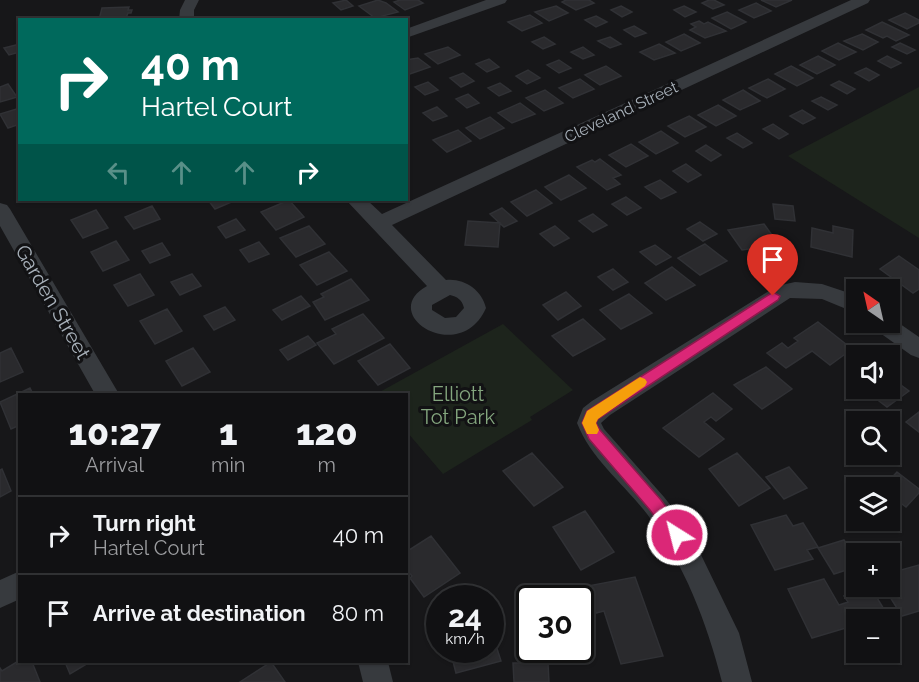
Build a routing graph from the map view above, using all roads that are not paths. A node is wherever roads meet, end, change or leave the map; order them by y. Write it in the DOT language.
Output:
graph roads {
  1 [pos="192,0"];
  2 [pos="500,0"];
  3 [pos="863,0"];
  4 [pos="186,18"];
  5 [pos="408,33"];
  6 [pos="357,201"];
  7 [pos="0,209"];
  8 [pos="380,223"];
  9 [pos="440,288"];
  10 [pos="846,300"];
  11 [pos="896,333"];
  12 [pos="919,349"];
  13 [pos="106,393"];
  14 [pos="18,585"];
  15 [pos="0,595"];
  16 [pos="373,663"];
  17 [pos="378,682"];
  18 [pos="737,682"];
  1 -- 4 [label="street"];
  2 -- 5 [label="street"];
  3 -- 8 [label="street, Cleveland Street"];
  6 -- 8 [label="street"];
  7 -- 13 [label="street, Garden Street"];
  8 -- 9 [label="street"];
  10 -- 18 [label="street"];
  11 -- 12 [label="street"];
  14 -- 15 [label="street"];
  16 -- 17 [label="street"];
}
